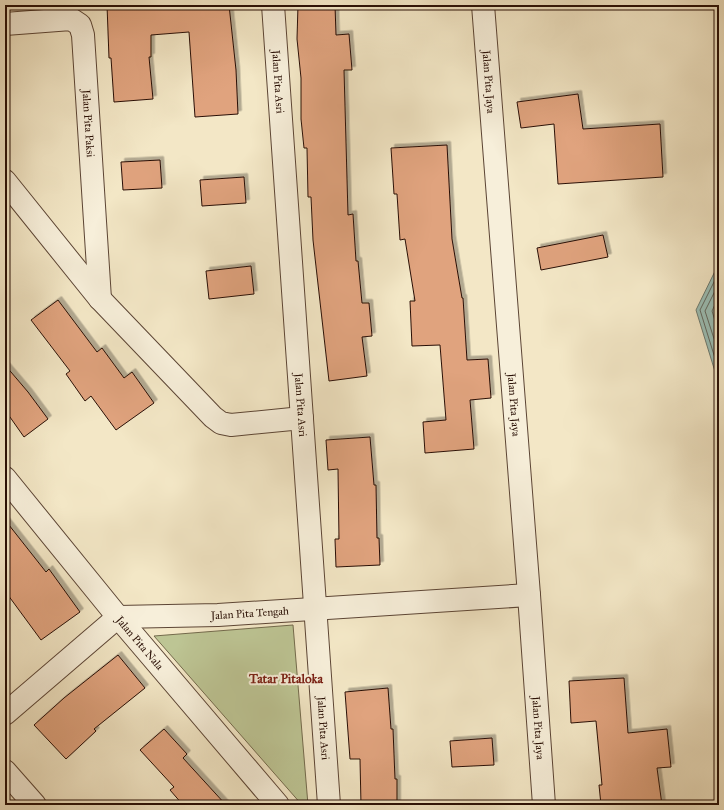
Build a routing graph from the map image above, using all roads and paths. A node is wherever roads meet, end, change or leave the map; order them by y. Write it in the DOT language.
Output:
graph roads {
  1 [pos="273,5"];
  2 [pos="483,5"];
  3 [pos="5,24"];
  4 [pos="5,181"];
  5 [pos="100,299"];
  6 [pos="302,418"];
  7 [pos="5,478"];
  8 [pos="529,595"];
  9 [pos="315,609"];
  10 [pos="118,617"];
  11 [pos="5,714"];
  12 [pos="5,771"];
  13 [pos="35,805"];
  14 [pos="278,805"];
  15 [pos="329,805"];
  16 [pos="544,805"];
  1 -- 6 [label="street, Jalan Pita Asri"];
  2 -- 8 [label="street, Jalan Pita Jaya"];
  3 -- 5 [label="street, Jalan Pita Paksi"];
  4 -- 5 [label="street"];
  5 -- 6 [label="street"];
  6 -- 9 [label="street, Jalan Pita Asri"];
  7 -- 10 [label="street, Jalan Pita Nala"];
  8 -- 9 [label="street, Jalan Pita Tengah"];
  8 -- 16 [label="street, Jalan Pita Jaya"];
  9 -- 10 [label="street, Jalan Pita Tengah"];
  9 -- 15 [label="street, Jalan Pita Asri"];
  10 -- 11 [label="street"];
  10 -- 14 [label="street, Jalan Pita Nala"];
  12 -- 13 [label="street"];
}
